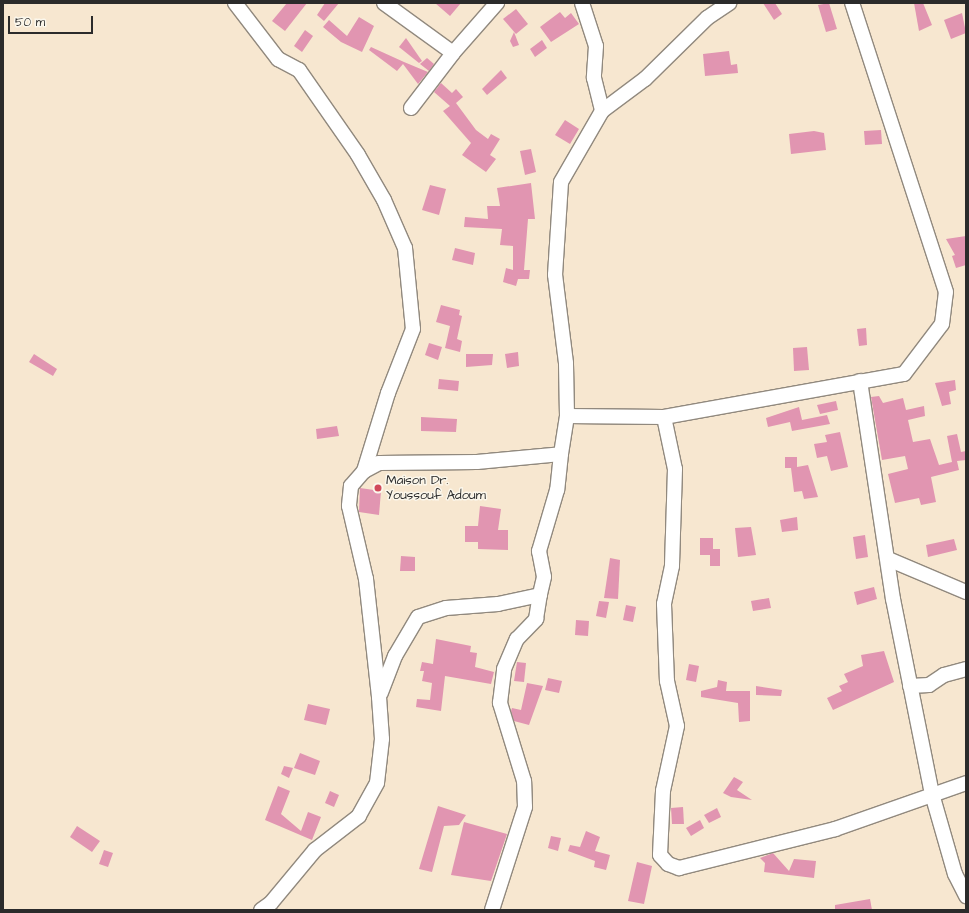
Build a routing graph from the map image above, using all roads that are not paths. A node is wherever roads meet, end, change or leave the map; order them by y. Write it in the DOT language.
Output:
graph roads {
  1 [pos="235,3"];
  2 [pos="384,3"];
  3 [pos="498,3"];
  4 [pos="582,3"];
  5 [pos="729,3"];
  6 [pos="852,3"];
  7 [pos="453,53"];
  8 [pos="411,108"];
  9 [pos="602,111"];
  10 [pos="860,382"];
  11 [pos="567,416"];
  12 [pos="664,417"];
  13 [pos="561,454"];
  14 [pos="364,471"];
  15 [pos="888,559"];
  16 [pos="966,592"];
  17 [pos="540,595"];
  18 [pos="966,669"];
  19 [pos="910,686"];
  20 [pos="379,697"];
  21 [pos="966,783"];
  22 [pos="932,794"];
  23 [pos="966,896"];
  24 [pos="261,910"];
  25 [pos="492,910"];
  1 -- 14 [label="street"];
  2 -- 7 [label="street"];
  3 -- 7 [label="street"];
  4 -- 9 [label="street"];
  5 -- 9 [label="street"];
  6 -- 10 [label="street"];
  7 -- 8 [label="street"];
  9 -- 11 [label="street"];
  10 -- 12 [label="street"];
  10 -- 15 [label="street"];
  11 -- 12 [label="street"];
  11 -- 13 [label="street"];
  12 -- 22 [label="street"];
  13 -- 14 [label="street"];
  13 -- 17 [label="street"];
  14 -- 20 [label="street"];
  15 -- 16 [label="street"];
  15 -- 19 [label="street"];
  17 -- 20 [label="street"];
  17 -- 25 [label="street"];
  18 -- 19 [label="street"];
  19 -- 22 [label="street"];
  20 -- 24 [label="street"];
  21 -- 22 [label="street"];
  22 -- 23 [label="street"];
}
